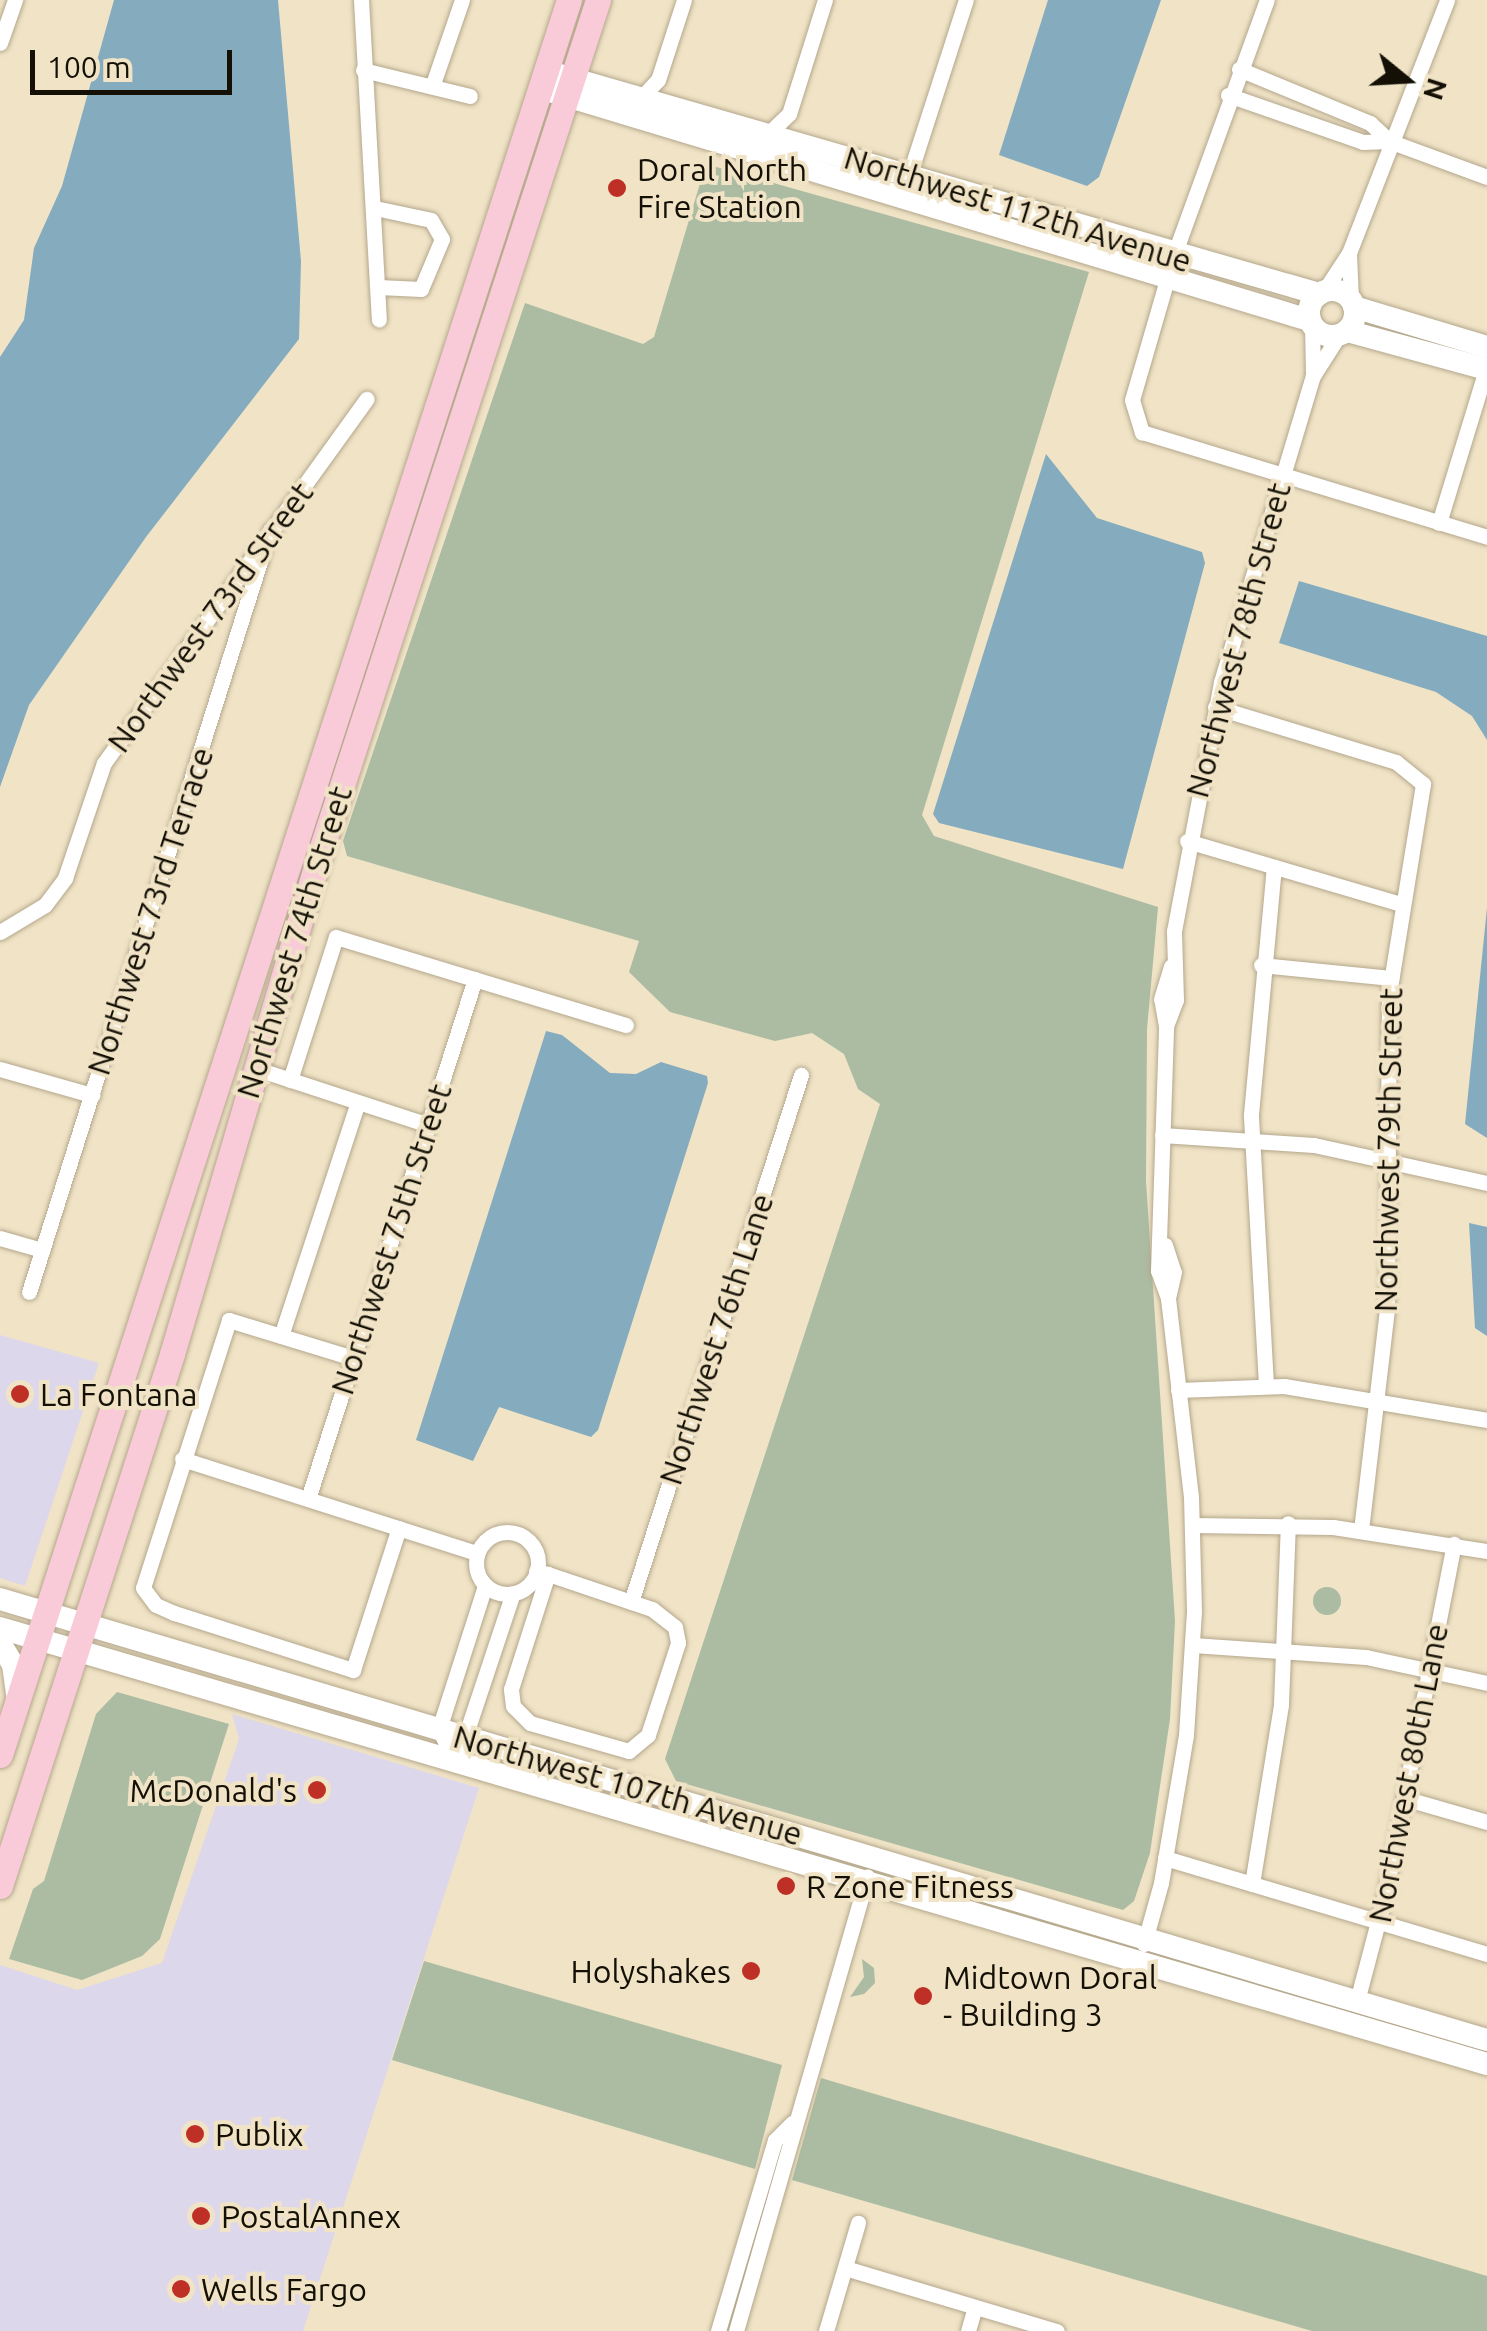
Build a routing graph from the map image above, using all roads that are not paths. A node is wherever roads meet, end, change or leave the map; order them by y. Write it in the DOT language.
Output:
graph roads {
  1 [pos="15,0"];
  2 [pos="361,0"];
  3 [pos="462,0"];
  4 [pos="569,0"];
  5 [pos="598,0"];
  6 [pos="684,0"];
  7 [pos="825,0"];
  8 [pos="966,0"];
  9 [pos="1267,0"];
  10 [pos="1447,0"];
  11 [pos="1,36"];
  12 [pos="1238,69"];
  13 [pos="364,70"];
  14 [pos="543,79"];
  15 [pos="434,84"];
  16 [pos="569,88"];
  17 [pos="1228,95"];
  18 [pos="470,96"];
  19 [pos="640,100"];
  20 [pos="768,134"];
  21 [pos="1389,141"];
  22 [pos="910,176"];
  23 [pos="1487,177"];
  24 [pos="919,202"];
  25 [pos="375,208"];
  26 [pos="1349,253"];
  27 [pos="1171,265"];
  28 [pos="378,287"];
  29 [pos="1321,292"];
  30 [pos="1353,304"];
  31 [pos="380,318"];
  32 [pos="1310,322"];
  33 [pos="1343,333"];
  34 [pos="1486,362"];
  35 [pos="1313,376"];
  36 [pos="367,399"];
  37 [pos="1281,478"];
  38 [pos="1439,523"];
  39 [pos="270,530"];
  40 [pos="1487,538"];
  41 [pos="1214,707"];
  42 [pos="1188,842"];
  43 [pos="1274,867"];
  44 [pos="1401,904"];
  45 [pos="0,932"];
  46 [pos="1260,965"];
  47 [pos="475,978"];
  48 [pos="1391,978"];
  49 [pos="626,1025"];
  50 [pos="254,1068"];
  51 [pos="0,1069"];
  52 [pos="801,1075"];
  53 [pos="290,1080"];
  54 [pos="92,1095"];
  55 [pos="358,1102"];
  56 [pos="208,1118"];
  57 [pos="428,1125"];
  58 [pos="1162,1135"];
  59 [pos="1251,1140"];
  60 [pos="1384,1156"];
  61 [pos="1487,1182"];
  62 [pos="211,1217"];
  63 [pos="0,1238"];
  64 [pos="42,1250"];
  65 [pos="29,1292"];
  66 [pos="281,1336"];
  67 [pos="353,1358"];
  68 [pos="1266,1385"];
  69 [pos="1178,1390"];
  70 [pos="1374,1401"];
  71 [pos="1487,1420"];
  72 [pos="182,1459"];
  73 [pos="308,1499"];
  74 [pos="1288,1523"];
  75 [pos="1192,1525"];
  76 [pos="400,1528"];
  77 [pos="1362,1530"];
  78 [pos="1454,1544"];
  79 [pos="1487,1551"];
  80 [pos="477,1553"];
  81 [pos="542,1573"];
  82 [pos="485,1586"];
  83 [pos="513,1593"];
  84 [pos="0,1599"];
  85 [pos="631,1602"];
  86 [pos="46,1612"];
  87 [pos="85,1624"];
  88 [pos="473,1627"];
  89 [pos="0,1628"];
  90 [pos="498,1635"];
  91 [pos="38,1640"];
  92 [pos="0,1643"];
  93 [pos="1193,1645"];
  94 [pos="1286,1650"];
  95 [pos="76,1652"];
  96 [pos="1430,1670"];
  97 [pos="1487,1683"];
  98 [pos="18,1700"];
  99 [pos="439,1729"];
  100 [pos="466,1737"];
  101 [pos="0,1755"];
  102 [pos="456,1764"];
  103 [pos="1404,1798"];
  104 [pos="1487,1822"];
  105 [pos="1166,1858"];
  106 [pos="869,1869"];
  107 [pos="1252,1884"];
  108 [pos="0,1886"];
  109 [pos="1378,1922"];
  110 [pos="1145,1939"];
  111 [pos="1487,1954"];
  112 [pos="1138,1962"];
  113 [pos="1357,2002"];
  114 [pos="1487,2040"];
  115 [pos="1487,2064"];
  116 [pos="792,2123"];
  117 [pos="858,2223"];
  118 [pos="845,2268"];
  119 [pos="975,2306"];
  120 [pos="718,2331"];
  121 [pos="736,2331"];
  122 [pos="826,2331"];
  123 [pos="968,2331"];
  124 [pos="1056,2331"];
  1 -- 11 [label="street"];
  2 -- 13 [label="street"];
  3 -- 15 [label="street"];
  4 -- 14 [label="main road, Northwest 74th Street"];
  5 -- 16 [label="main road, Northwest 74th Street"];
  6 -- 19 [label="street"];
  7 -- 20 [label="street"];
  8 -- 22 [label="street"];
  9 -- 12 [label="street"];
  10 -- 21 [label="street"];
  12 -- 17 [label="street"];
  12 -- 21 [label="street"];
  13 -- 15 [label="street"];
  13 -- 25 [label="street"];
  14 -- 16 [label="main road, Northwest 112th Avenue"];
  14 -- 56 [label="main road, Northwest 74th Street"];
  15 -- 18 [label="street"];
  16 -- 19 [label="main road, Northwest 112th Avenue"];
  16 -- 24 [label="main road, Northwest 112th Avenue"];
  16 -- 50 [label="main road, Northwest 74th Street"];
  17 -- 21 [label="street"];
  17 -- 27 [label="street"];
  19 -- 20 [label="main road, Northwest 112th Avenue"];
  20 -- 22 [label="main road, Northwest 112th Avenue"];
  21 -- 23 [label="street"];
  21 -- 26 [label="street"];
  22 -- 24 [label="main road"];
  22 -- 27 [label="main road, Northwest 112th Avenue"];
  24 -- 27 [label="main road, Northwest 112th Avenue"];
  25 -- 28 [label="street"];
  25 -- 28 [label="street"];
  26 -- 29 [label="street"];
  26 -- 30 [label="street"];
  27 -- 29 [label="main road, Northwest 112th Avenue"];
  27 -- 32 [label="main road, Northwest 112th Avenue"];
  27 -- 37 [label="street"];
  28 -- 31 [label="street"];
  29 -- 30 [label="main road, Northwest 112th Avenue"];
  29 -- 32 [label="main road"];
  30 -- 33 [label="main road"];
  30 -- 34 [label="main road"];
  32 -- 33 [label="main road, Northwest 112th Avenue"];
  32 -- 35 [label="street, Northwest 78th Street"];
  33 -- 34 [label="main road"];
  33 -- 35 [label="street, Northwest 78th Street"];
  34 -- 38 [label="street"];
  35 -- 37 [label="street, Northwest 78th Street"];
  36 -- 39 [label="street, Northwest 73rd Street"];
  37 -- 38 [label="street"];
  37 -- 41 [label="street, Northwest 78th Street"];
  38 -- 40 [label="street"];
  39 -- 45 [label="street, Northwest 73rd Street"];
  39 -- 54 [label="street, Northwest 73rd Terrace"];
  41 -- 42 [label="street, Northwest 78th Street"];
  41 -- 44 [label="street, Northwest 79th Street"];
  42 -- 43 [label="street"];
  42 -- 58 [label="street, Northwest 78th Street"];
  43 -- 44 [label="street"];
  43 -- 46 [label="street"];
  44 -- 48 [label="street, Northwest 79th Street"];
  46 -- 48 [label="street"];
  46 -- 59 [label="street"];
  47 -- 49 [label="street"];
  47 -- 53 [label="street"];
  47 -- 57 [label="street, Northwest 75th Street"];
  48 -- 60 [label="street, Northwest 79th Street"];
  50 -- 53 [label="street"];
  50 -- 62 [label="main road, Northwest 74th Street"];
  51 -- 54 [label="street"];
  52 -- 85 [label="street, Northwest 76th Lane"];
  53 -- 55 [label="street"];
  54 -- 64 [label="street, Northwest 73rd Terrace"];
  55 -- 57 [label="street"];
  55 -- 66 [label="street"];
  56 -- 62 [label="main road"];
  56 -- 86 [label="main road, Northwest 74th Street"];
  57 -- 67 [label="street, Northwest 75th Street"];
  58 -- 59 [label="street"];
  58 -- 69 [label="street, Northwest 78th Street"];
  59 -- 60 [label="street"];
  59 -- 68 [label="street"];
  60 -- 61 [label="street"];
  60 -- 70 [label="street, Northwest 79th Street"];
  62 -- 87 [label="main road, Northwest 74th Street"];
  63 -- 64 [label="street"];
  64 -- 65 [label="street, Northwest 73rd Terrace"];
  66 -- 67 [label="street"];
  66 -- 72 [label="street"];
  67 -- 73 [label="street, Northwest 75th Street"];
  68 -- 69 [label="street"];
  68 -- 70 [label="street"];
  69 -- 75 [label="street, Northwest 78th Street"];
  70 -- 71 [label="street"];
  70 -- 77 [label="street, Northwest 79th Street"];
  72 -- 73 [label="street"];
  72 -- 76 [label="street"];
  73 -- 76 [label="street"];
  74 -- 75 [label="street"];
  74 -- 77 [label="street"];
  74 -- 94 [label="street"];
  75 -- 93 [label="street, Northwest 78th Street"];
  76 -- 80 [label="street"];
  77 -- 78 [label="street"];
  78 -- 79 [label="street"];
  78 -- 96 [label="street, Northwest 80th Lane"];
  80 -- 81 [label="street"];
  80 -- 82 [label="street"];
  81 -- 83 [label="street"];
  81 -- 85 [label="street"];
  81 -- 85 [label="street"];
  82 -- 83 [label="street"];
  82 -- 88 [label="street"];
  83 -- 90 [label="street"];
  84 -- 86 [label="main road, Northwest 107th Avenue"];
  86 -- 87 [label="main road, Northwest 107th Avenue"];
  86 -- 91 [label="main road, Northwest 74th Street"];
  87 -- 95 [label="main road, Northwest 74th Street"];
  87 -- 99 [label="main road, Northwest 107th Avenue"];
  88 -- 90 [label="street"];
  88 -- 99 [label="street"];
  89 -- 91 [label="main road, Northwest 107th Avenue"];
  90 -- 100 [label="street"];
  91 -- 95 [label="main road, Northwest 107th Avenue"];
  91 -- 98 [label="main road, Northwest 74th Street"];
  92 -- 98 [label="main road"];
  93 -- 94 [label="street"];
  93 -- 105 [label="street, Northwest 78th Street"];
  94 -- 96 [label="street"];
  94 -- 107 [label="street"];
  95 -- 102 [label="main road, Northwest 107th Avenue"];
  95 -- 108 [label="main road, Northwest 74th Street"];
  96 -- 97 [label="street"];
  96 -- 103 [label="street, Northwest 80th Lane"];
  98 -- 101 [label="main road, Northwest 74th Street"];
  99 -- 100 [label="main road, Northwest 107th Avenue"];
  99 -- 102 [label="street"];
  100 -- 102 [label="street"];
  100 -- 106 [label="main road, Northwest 107th Avenue"];
  102 -- 106 [label="main road, Northwest 107th Avenue"];
  103 -- 104 [label="street"];
  103 -- 109 [label="street, Northwest 80th Lane"];
  105 -- 107 [label="street"];
  105 -- 110 [label="street, Northwest 78th Street"];
  106 -- 110 [label="main road, Northwest 107th Avenue"];
  106 -- 112 [label="main road, Northwest 107th Avenue"];
  106 -- 116 [label="street"];
  107 -- 109 [label="street"];
  109 -- 111 [label="street"];
  109 -- 113 [label="street, Northwest 80th Lane"];
  110 -- 112 [label="street, Northwest 78th Street"];
  110 -- 113 [label="main road, Northwest 107th Avenue"];
  112 -- 115 [label="main road, Northwest 107th Avenue"];
  113 -- 114 [label="main road, Northwest 107th Avenue"];
  116 -- 120 [label="street"];
  116 -- 121 [label="street"];
  117 -- 118 [label="street"];
  118 -- 119 [label="street"];
  118 -- 122 [label="street"];
  119 -- 123 [label="street"];
  119 -- 124 [label="street"];
}
